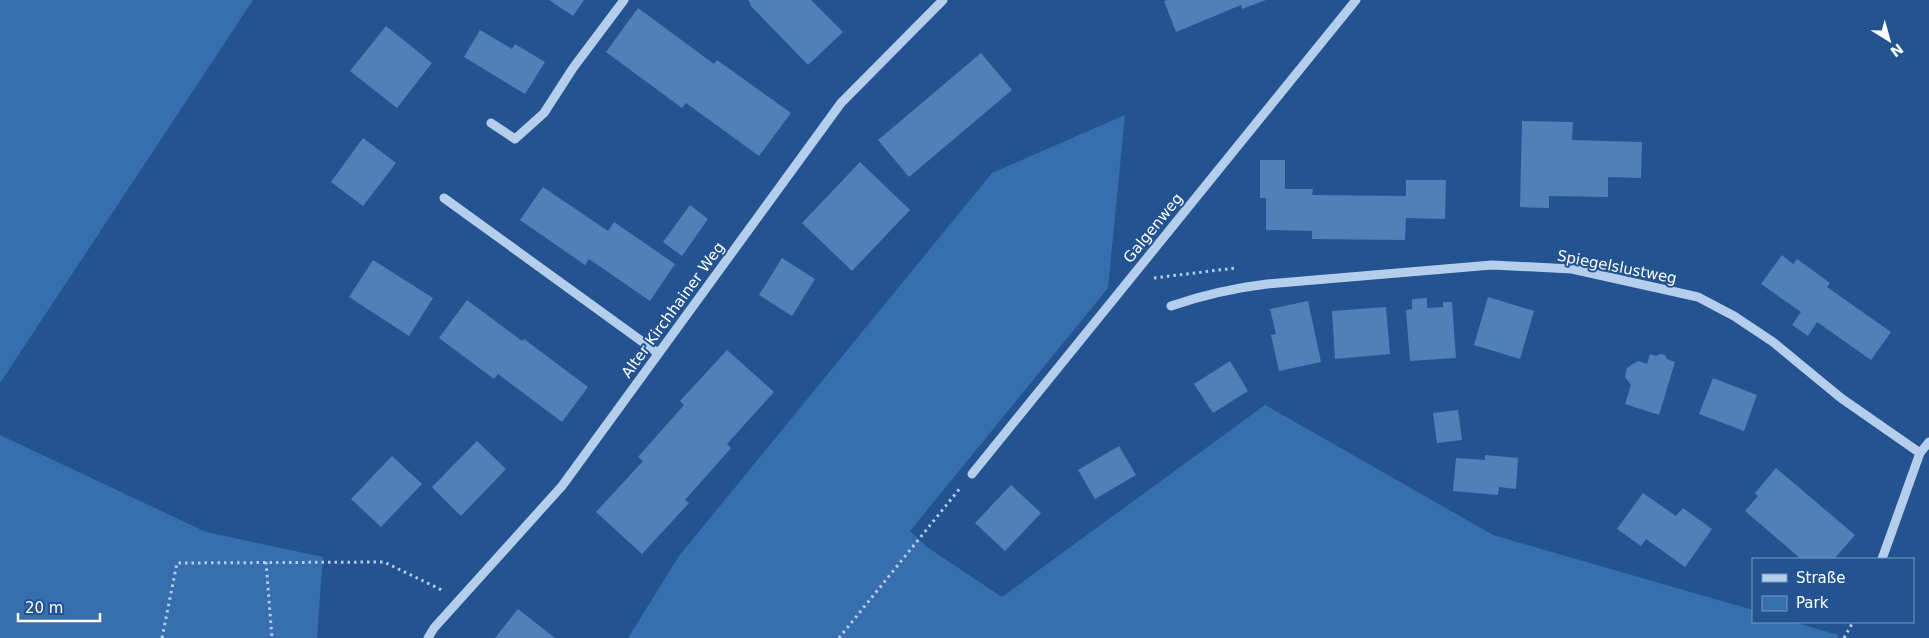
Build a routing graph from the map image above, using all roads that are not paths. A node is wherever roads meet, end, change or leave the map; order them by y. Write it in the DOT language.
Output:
graph roads {
  1 [pos="624,0"];
  2 [pos="943,0"];
  3 [pos="1356,0"];
  4 [pos="491,122"];
  5 [pos="444,198"];
  6 [pos="1171,306"];
  7 [pos="658,353"];
  8 [pos="1929,442"];
  9 [pos="1920,453"];
  10 [pos="972,474"];
  11 [pos="1882,558"];
  12 [pos="428,638"];
  1 -- 4 [label="street"];
  2 -- 7 [label="street, Alter Kirchhainer Weg"];
  3 -- 10 [label="street, Galgenweg"];
  5 -- 7 [label="street"];
  6 -- 9 [label="street, Spiegelslustweg"];
  7 -- 12 [label="street, Alter Kirchhainer Weg"];
  8 -- 9 [label="street"];
  9 -- 11 [label="street"];
}
